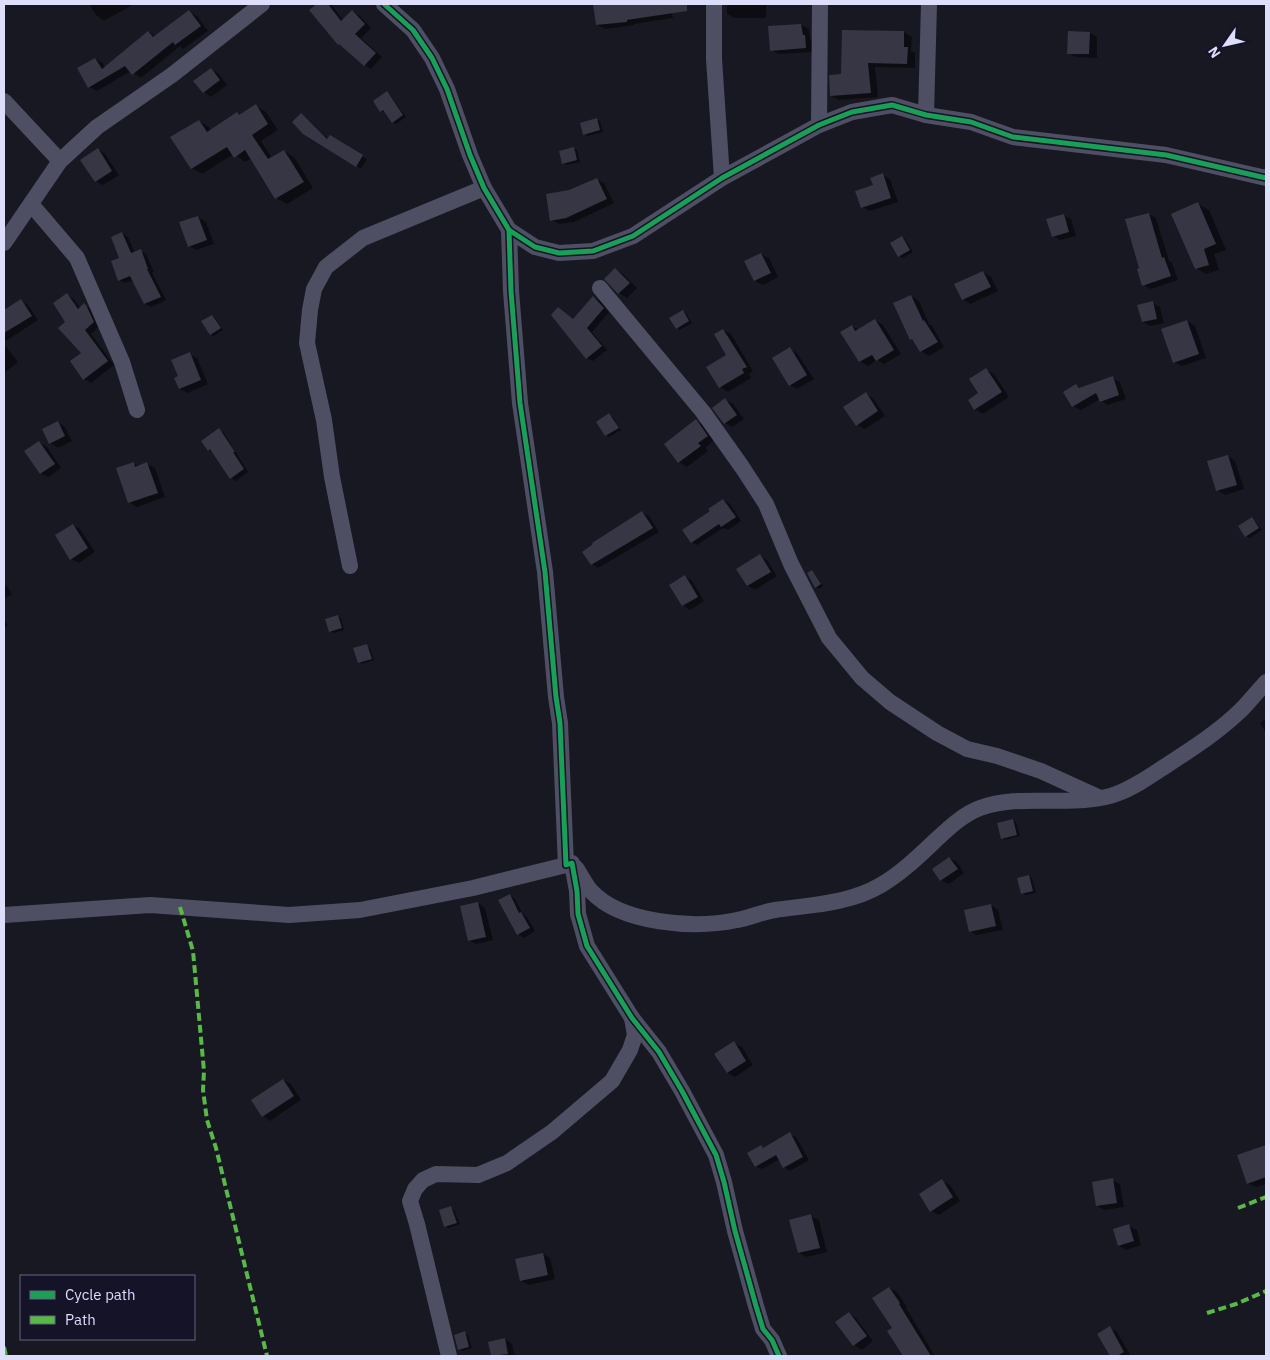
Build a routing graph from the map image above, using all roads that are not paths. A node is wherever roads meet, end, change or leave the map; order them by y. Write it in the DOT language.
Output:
graph roads {
  1 [pos="262,4"];
  2 [pos="384,4"];
  3 [pos="714,4"];
  4 [pos="820,4"];
  5 [pos="929,4"];
  6 [pos="4,101"];
  7 [pos="926,115"];
  8 [pos="819,125"];
  9 [pos="60,161"];
  10 [pos="722,178"];
  11 [pos="1266,178"];
  12 [pos="484,188"];
  13 [pos="31,204"];
  14 [pos="509,230"];
  15 [pos="4,243"];
  16 [pos="600,288"];
  17 [pos="137,410"];
  18 [pos="350,566"];
  19 [pos="1266,682"];
  20 [pos="1100,798"];
  21 [pos="569,864"];
  22 [pos="4,915"];
  23 [pos="632,1018"];
  24 [pos="450,1356"];
  25 [pos="779,1356"];
  1 -- 9 [label="street"];
  2 -- 12 [label="street"];
  3 -- 10 [label="street"];
  4 -- 8 [label="street"];
  5 -- 7 [label="street"];
  6 -- 9 [label="street"];
  7 -- 8 [label="street"];
  7 -- 11 [label="street"];
  8 -- 10 [label="street"];
  9 -- 13 [label="street"];
  10 -- 14 [label="street"];
  12 -- 14 [label="street"];
  12 -- 18 [label="street"];
  13 -- 15 [label="street"];
  13 -- 17 [label="street"];
  14 -- 21 [label="street"];
  16 -- 20 [label="street"];
  19 -- 20 [label="street"];
  20 -- 21 [label="street"];
  21 -- 22 [label="street"];
  21 -- 23 [label="street"];
  23 -- 24 [label="street"];
  23 -- 25 [label="street"];
}
